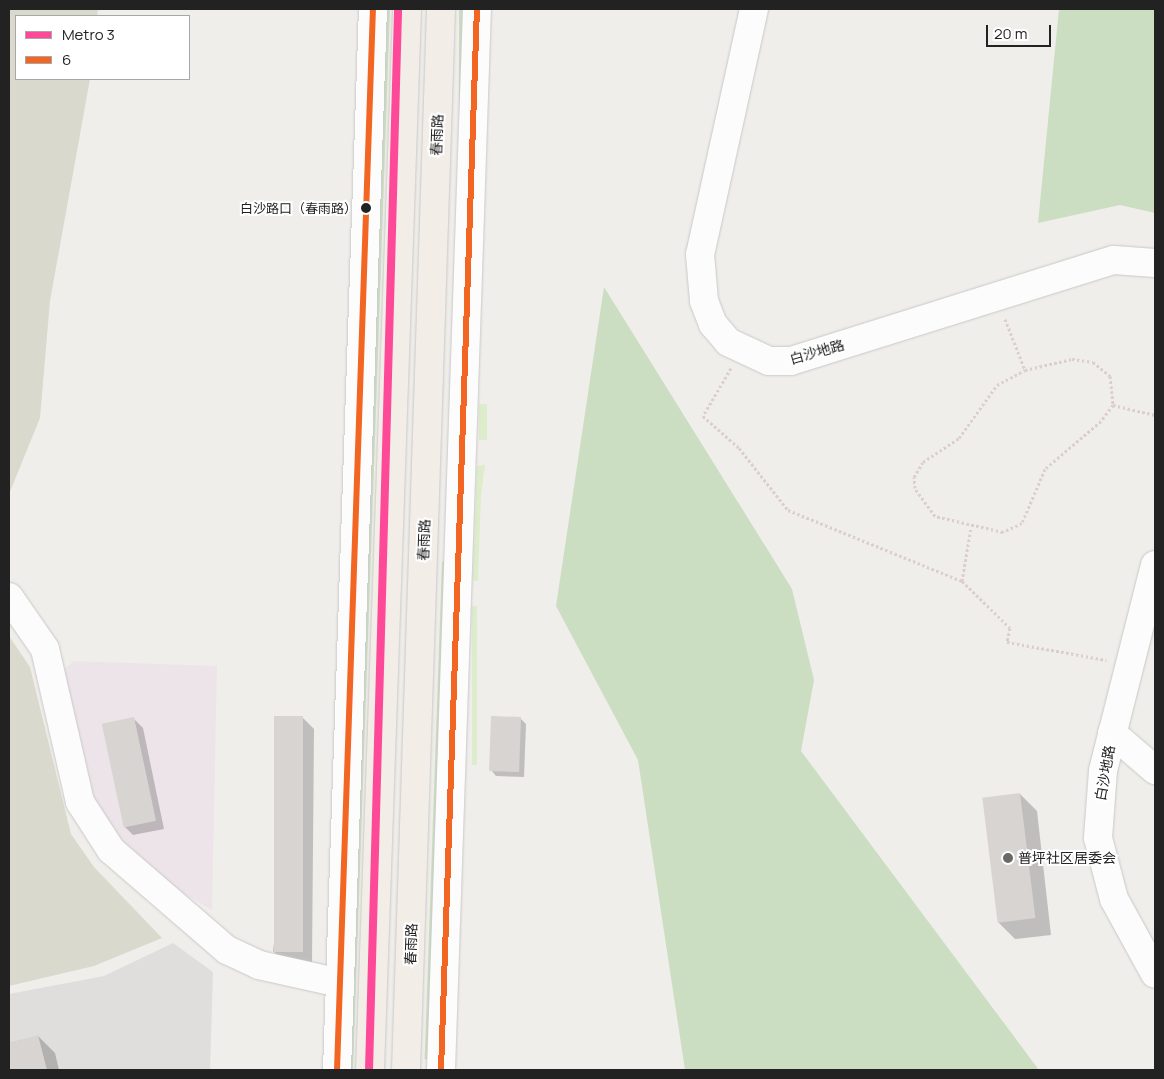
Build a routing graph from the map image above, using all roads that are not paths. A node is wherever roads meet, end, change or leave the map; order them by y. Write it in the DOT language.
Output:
graph roads {
  1 [pos="373,9"];
  2 [pos="407,9"];
  3 [pos="442,9"];
  4 [pos="478,9"];
  5 [pos="754,9"];
  6 [pos="1155,263"];
  7 [pos="1155,565"];
  8 [pos="9,596"];
  9 [pos="1112,733"];
  10 [pos="1155,770"];
  11 [pos="1155,974"];
  12 [pos="340,983"];
  13 [pos="337,1070"];
  14 [pos="370,1070"];
  15 [pos="406,1070"];
  16 [pos="441,1070"];
  1 -- 12 [label="street"];
  2 -- 14 [label="main road"];
  3 -- 15 [label="main road, 春雨路"];
  4 -- 16 [label="street"];
  5 -- 6 [label="street, 白沙地路"];
  7 -- 9 [label="street, 白沙地路"];
  8 -- 12 [label="street"];
  9 -- 10 [label="street"];
  9 -- 11 [label="street, 白沙地路"];
  12 -- 13 [label="street"];
}
